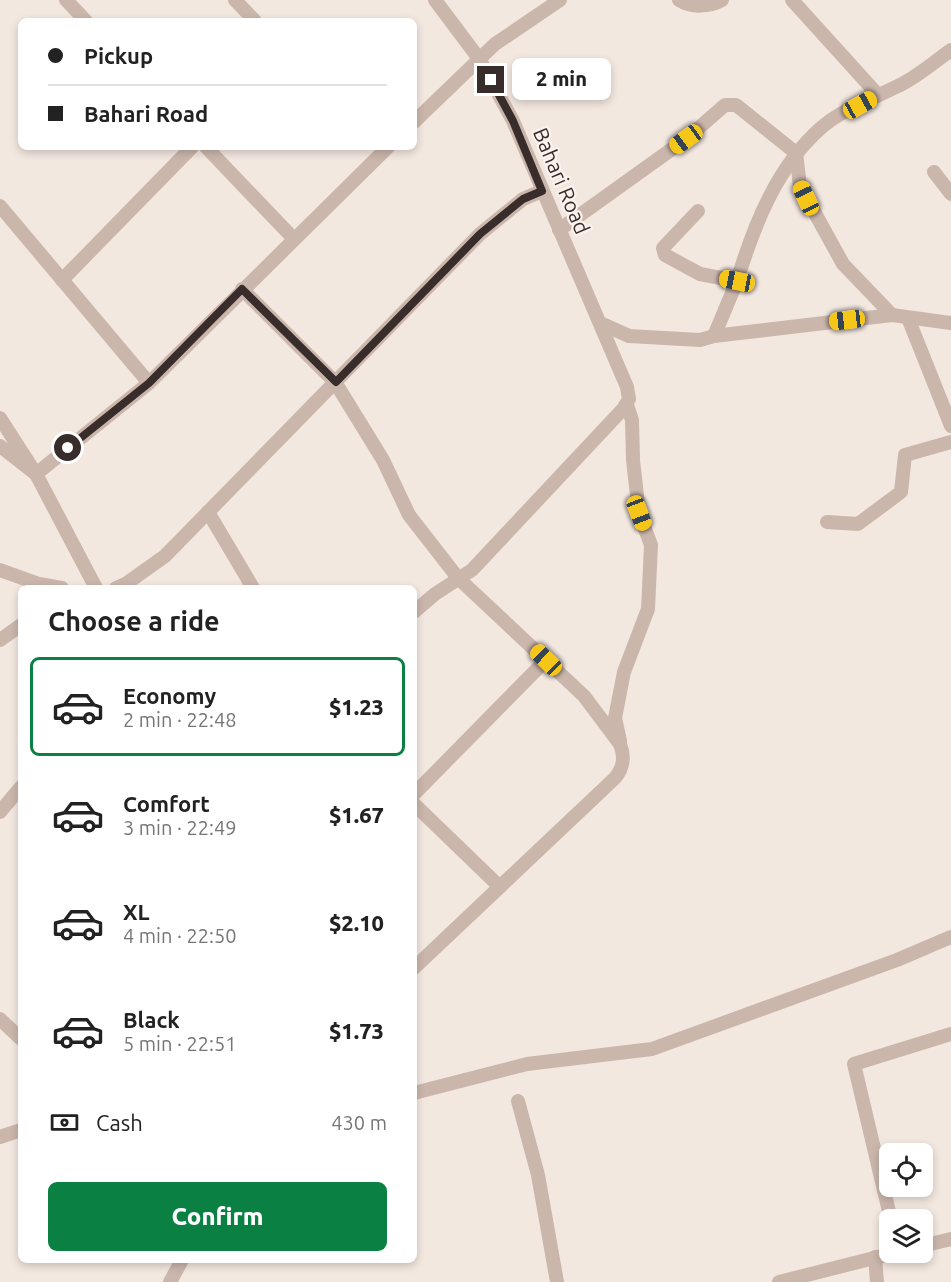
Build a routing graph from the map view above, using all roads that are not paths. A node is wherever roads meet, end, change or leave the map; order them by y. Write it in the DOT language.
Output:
graph roads {
  1 [pos="66,0"];
  2 [pos="235,0"];
  3 [pos="435,0"];
  4 [pos="560,0"];
  5 [pos="679,0"];
  6 [pos="722,0"];
  7 [pos="792,0"];
  8 [pos="83,18"];
  9 [pos="252,18"];
  10 [pos="951,50"];
  11 [pos="480,60"];
  12 [pos="878,95"];
  13 [pos="417,119"];
  14 [pos="189,150"];
  15 [pos="209,150"];
  16 [pos="380,150"];
  17 [pos="796,153"];
  18 [pos="934,172"];
  19 [pos="542,191"];
  20 [pos="951,194"];
  21 [pos="0,207"];
  22 [pos="698,212"];
  23 [pos="559,230"];
  24 [pos="293,238"];
  25 [pos="62,280"];
  26 [pos="737,281"];
  27 [pos="242,289"];
  28 [pos="892,315"];
  29 [pos="908,318"];
  30 [pos="600,323"];
  31 [pos="951,323"];
  32 [pos="714,336"];
  33 [pos="336,382"];
  34 [pos="149,383"];
  35 [pos="627,405"];
  36 [pos="0,418"];
  37 [pos="951,426"];
  38 [pos="951,442"];
  39 [pos="0,447"];
  40 [pos="36,474"];
  41 [pos="208,512"];
  42 [pos="827,522"];
  43 [pos="0,570"];
  44 [pos="458,578"];
  45 [pos="45,585"];
  46 [pos="94,585"];
  47 [pos="123,585"];
  48 [pos="251,585"];
  49 [pos="435,594"];
  50 [pos="417,595"];
  51 [pos="417,609"];
  52 [pos="18,627"];
  53 [pos="0,640"];
  54 [pos="546,660"];
  55 [pos="620,744"];
  56 [pos="18,791"];
  57 [pos="417,791"];
  58 [pos="417,807"];
  59 [pos="0,812"];
  60 [pos="500,887"];
  61 [pos="951,937"];
  62 [pos="417,965"];
  63 [pos="0,1019"];
  64 [pos="951,1034"];
  65 [pos="18,1036"];
  66 [pos="417,1092"];
  67 [pos="518,1101"];
  68 [pos="18,1131"];
  69 [pos="0,1137"];
  70 [pos="888,1209"];
  71 [pos="951,1239"];
  72 [pos="933,1243"];
  73 [pos="879,1256"];
  74 [pos="875,1257"];
  75 [pos="180,1263"];
  76 [pos="170,1282"];
  77 [pos="557,1282"];
  78 [pos="779,1282"];
  79 [pos="877,1282"];
  1 -- 8 [label="street"];
  2 -- 9 [label="street"];
  3 -- 11 [label="street, Bahari Road"];
  4 -- 11 [label="street"];
  5 -- 6 [label="street"];
  7 -- 12 [label="street"];
  10 -- 12 [label="street"];
  11 -- 13 [label="street"];
  11 -- 19 [label="street, Bahari Road"];
  12 -- 17 [label="street"];
  14 -- 25 [label="street"];
  15 -- 24 [label="street"];
  16 -- 24 [label="street"];
  17 -- 23 [label="street"];
  17 -- 26 [label="street"];
  17 -- 28 [label="street"];
  18 -- 20 [label="street"];
  19 -- 23 [label="street, Bahari Road"];
  19 -- 33 [label="street"];
  21 -- 25 [label="street"];
  22 -- 26 [label="street"];
  23 -- 30 [label="street, Bahari Road"];
  24 -- 27 [label="street"];
  25 -- 34 [label="street"];
  26 -- 32 [label="street"];
  27 -- 33 [label="street"];
  27 -- 34 [label="street"];
  28 -- 29 [label="street"];
  28 -- 32 [label="street"];
  29 -- 31 [label="street"];
  29 -- 37 [label="street"];
  30 -- 32 [label="street"];
  30 -- 35 [label="street, Bahari Road"];
  33 -- 41 [label="street"];
  33 -- 44 [label="street"];
  34 -- 40 [label="street"];
  35 -- 44 [label="street"];
  35 -- 55 [label="street, Bahari Road"];
  36 -- 40 [label="street"];
  38 -- 42 [label="street"];
  39 -- 40 [label="street"];
  40 -- 46 [label="street"];
  41 -- 47 [label="street"];
  41 -- 48 [label="street"];
  43 -- 45 [label="street"];
  44 -- 49 [label="street"];
  44 -- 54 [label="street"];
  49 -- 50 [label="street"];
  49 -- 51 [label="street"];
  52 -- 53 [label="street"];
  54 -- 55 [label="street"];
  54 -- 57 [label="street"];
  55 -- 60 [label="street, Bahari Road"];
  56 -- 59 [label="street"];
  58 -- 60 [label="street"];
  60 -- 62 [label="street, Bahari Road"];
  61 -- 66 [label="street"];
  63 -- 65 [label="street"];
  64 -- 70 [label="street"];
  67 -- 77 [label="street"];
  68 -- 69 [label="street"];
  71 -- 72 [label="street"];
  73 -- 74 [label="street"];
  74 -- 78 [label="street"];
  74 -- 79 [label="street"];
  75 -- 76 [label="street"];
}
